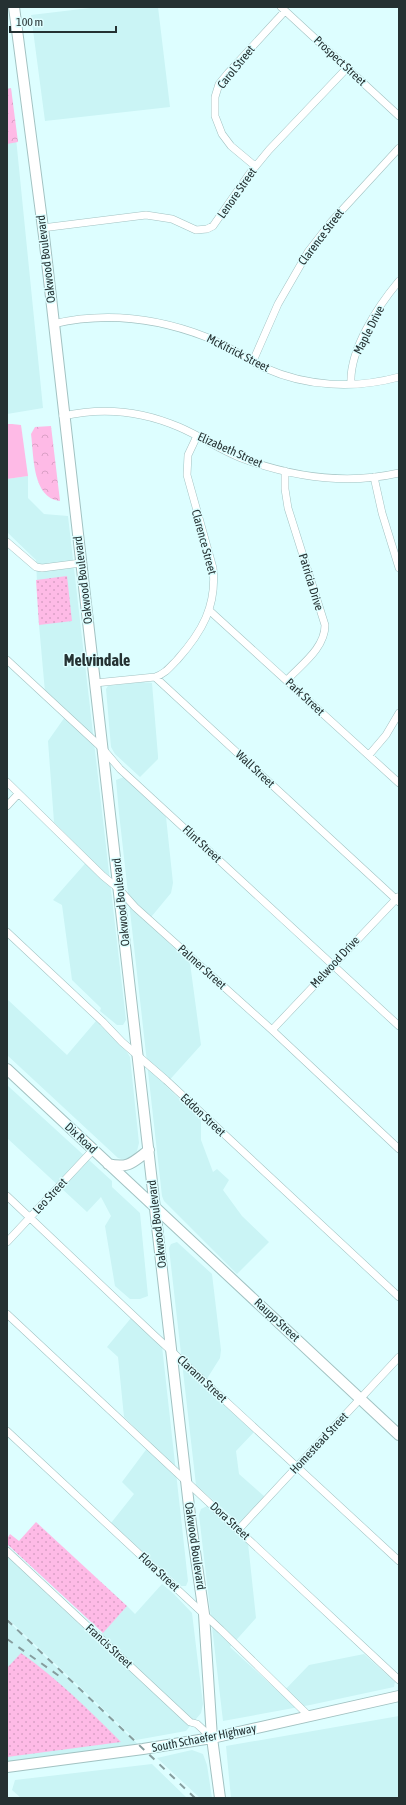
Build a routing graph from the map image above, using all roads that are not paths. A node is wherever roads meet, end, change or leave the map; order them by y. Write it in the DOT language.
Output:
graph roads {
  1 [pos="14,7"];
  2 [pos="283,9"];
  3 [pos="347,68"];
  4 [pos="399,116"];
  5 [pos="399,148"];
  6 [pos="255,166"];
  7 [pos="42,228"];
  8 [pos="399,281"];
  9 [pos="53,324"];
  10 [pos="253,361"];
  11 [pos="399,376"];
  12 [pos="351,384"];
  13 [pos="63,416"];
  14 [pos="198,436"];
  15 [pos="285,471"];
  16 [pos="399,473"];
  17 [pos="374,477"];
  18 [pos="7,542"];
  19 [pos="81,563"];
  20 [pos="399,568"];
  21 [pos="210,611"];
  22 [pos="7,660"];
  23 [pos="155,677"];
  24 [pos="287,680"];
  25 [pos="96,683"];
  26 [pos="399,714"];
  27 [pos="103,749"];
  28 [pos="369,755"];
  29 [pos="7,782"];
  30 [pos="399,783"];
  31 [pos="18,794"];
  32 [pos="7,806"];
  33 [pos="119,889"];
  34 [pos="398,899"];
  35 [pos="7,932"];
  36 [pos="332,964"];
  37 [pos="399,1026"];
  38 [pos="272,1030"];
  39 [pos="137,1055"];
  40 [pos="7,1069"];
  41 [pos="399,1149"];
  42 [pos="93,1150"];
  43 [pos="149,1150"];
  44 [pos="107,1163"];
  45 [pos="7,1196"];
  46 [pos="155,1206"];
  47 [pos="30,1217"];
  48 [pos="7,1242"];
  49 [pos="399,1297"];
  50 [pos="7,1314"];
  51 [pos="171,1349"];
  52 [pos="399,1357"];
  53 [pos="361,1399"];
  54 [pos="7,1431"];
  55 [pos="399,1435"];
  56 [pos="298,1466"];
  57 [pos="187,1482"];
  58 [pos="239,1529"];
  59 [pos="7,1551"];
  60 [pos="399,1561"];
  61 [pos="204,1614"];
  62 [pos="399,1680"];
  63 [pos="399,1696"];
  64 [pos="309,1716"];
  65 [pos="212,1738"];
  66 [pos="7,1767"];
  67 [pos="220,1798"];
  1 -- 7 [label="main road, Oakwood Boulevard"];
  2 -- 3 [label="street, Prospect Street"];
  2 -- 6 [label="street, Carol Street"];
  3 -- 4 [label="street, Prospect Street"];
  3 -- 6 [label="street, Lenore Street"];
  5 -- 10 [label="street, Clarence Street"];
  6 -- 7 [label="street, Lenore Street"];
  7 -- 9 [label="main road, Oakwood Boulevard"];
  8 -- 12 [label="street, Maple Drive"];
  9 -- 10 [label="street, McKitrick Street"];
  9 -- 13 [label="main road, Oakwood Boulevard"];
  10 -- 12 [label="street, McKitrick Street"];
  11 -- 12 [label="street, McKitrick Street"];
  13 -- 14 [label="street, Elizabeth Street"];
  13 -- 19 [label="main road, Oakwood Boulevard"];
  14 -- 15 [label="street, Elizabeth Street"];
  14 -- 21 [label="street, Clarence Street"];
  15 -- 17 [label="street, Elizabeth Street"];
  15 -- 24 [label="street, Patricia Drive"];
  16 -- 17 [label="street, Elizabeth Street"];
  17 -- 20 [label="street"];
  18 -- 19 [label="street"];
  19 -- 25 [label="main road, Oakwood Boulevard"];
  21 -- 23 [label="street, Clarence Street"];
  21 -- 24 [label="street, Park Street"];
  22 -- 27 [label="street, Flint Street"];
  23 -- 25 [label="street"];
  23 -- 34 [label="street, Wall Street"];
  24 -- 28 [label="street, Park Street"];
  25 -- 27 [label="main road, Oakwood Boulevard"];
  26 -- 28 [label="street"];
  27 -- 33 [label="main road, Oakwood Boulevard"];
  27 -- 36 [label="street, Flint Street"];
  28 -- 30 [label="street, Park Street"];
  29 -- 31 [label="street, Palmer Street"];
  31 -- 32 [label="street"];
  31 -- 33 [label="street, Palmer Street"];
  33 -- 38 [label="street, Palmer Street"];
  33 -- 39 [label="main road, Oakwood Boulevard"];
  34 -- 36 [label="street, Melwood Drive"];
  35 -- 39 [label="street, Eddon Street"];
  36 -- 37 [label="street, Flint Street"];
  36 -- 38 [label="street, Melwood Drive"];
  38 -- 41 [label="street, Palmer Street"];
  39 -- 43 [label="main road, Oakwood Boulevard"];
  39 -- 49 [label="street, Eddon Street"];
  40 -- 42 [label="main road, Dix Road"];
  42 -- 44 [label="main road, Dix Road"];
  42 -- 47 [label="street, Leo Street"];
  43 -- 44 [label="main road"];
  43 -- 46 [label="main road, Oakwood Boulevard"];
  44 -- 46 [label="main road, Dix Road"];
  45 -- 47 [label="street, Clarann Street"];
  46 -- 51 [label="main road, Oakwood Boulevard"];
  46 -- 53 [label="main road, Raupp Street"];
  47 -- 48 [label="street, Leo Street"];
  47 -- 51 [label="street, Clarann Street"];
  50 -- 57 [label="street, Dora Street"];
  51 -- 56 [label="street, Clarann Street"];
  51 -- 57 [label="main road, Oakwood Boulevard"];
  52 -- 53 [label="street, Homestead Street"];
  53 -- 55 [label="main road, Raupp Street"];
  53 -- 56 [label="street, Homestead Street"];
  54 -- 61 [label="street, Flora Street"];
  56 -- 58 [label="street, Homestead Street"];
  56 -- 60 [label="street, Clarann Street"];
  57 -- 58 [label="street, Dora Street"];
  57 -- 61 [label="main road, Oakwood Boulevard"];
  58 -- 62 [label="street, Dora Street"];
  59 -- 65 [label="street, Francis Street"];
  61 -- 64 [label="street, Flora Street"];
  61 -- 65 [label="main road, Oakwood Boulevard"];
  63 -- 64 [label="main road, South Schaefer Highway"];
  64 -- 65 [label="main road, South Schaefer Highway"];
  65 -- 66 [label="main road, South Schaefer Highway"];
  65 -- 67 [label="main road, Oakwood Boulevard"];
}
